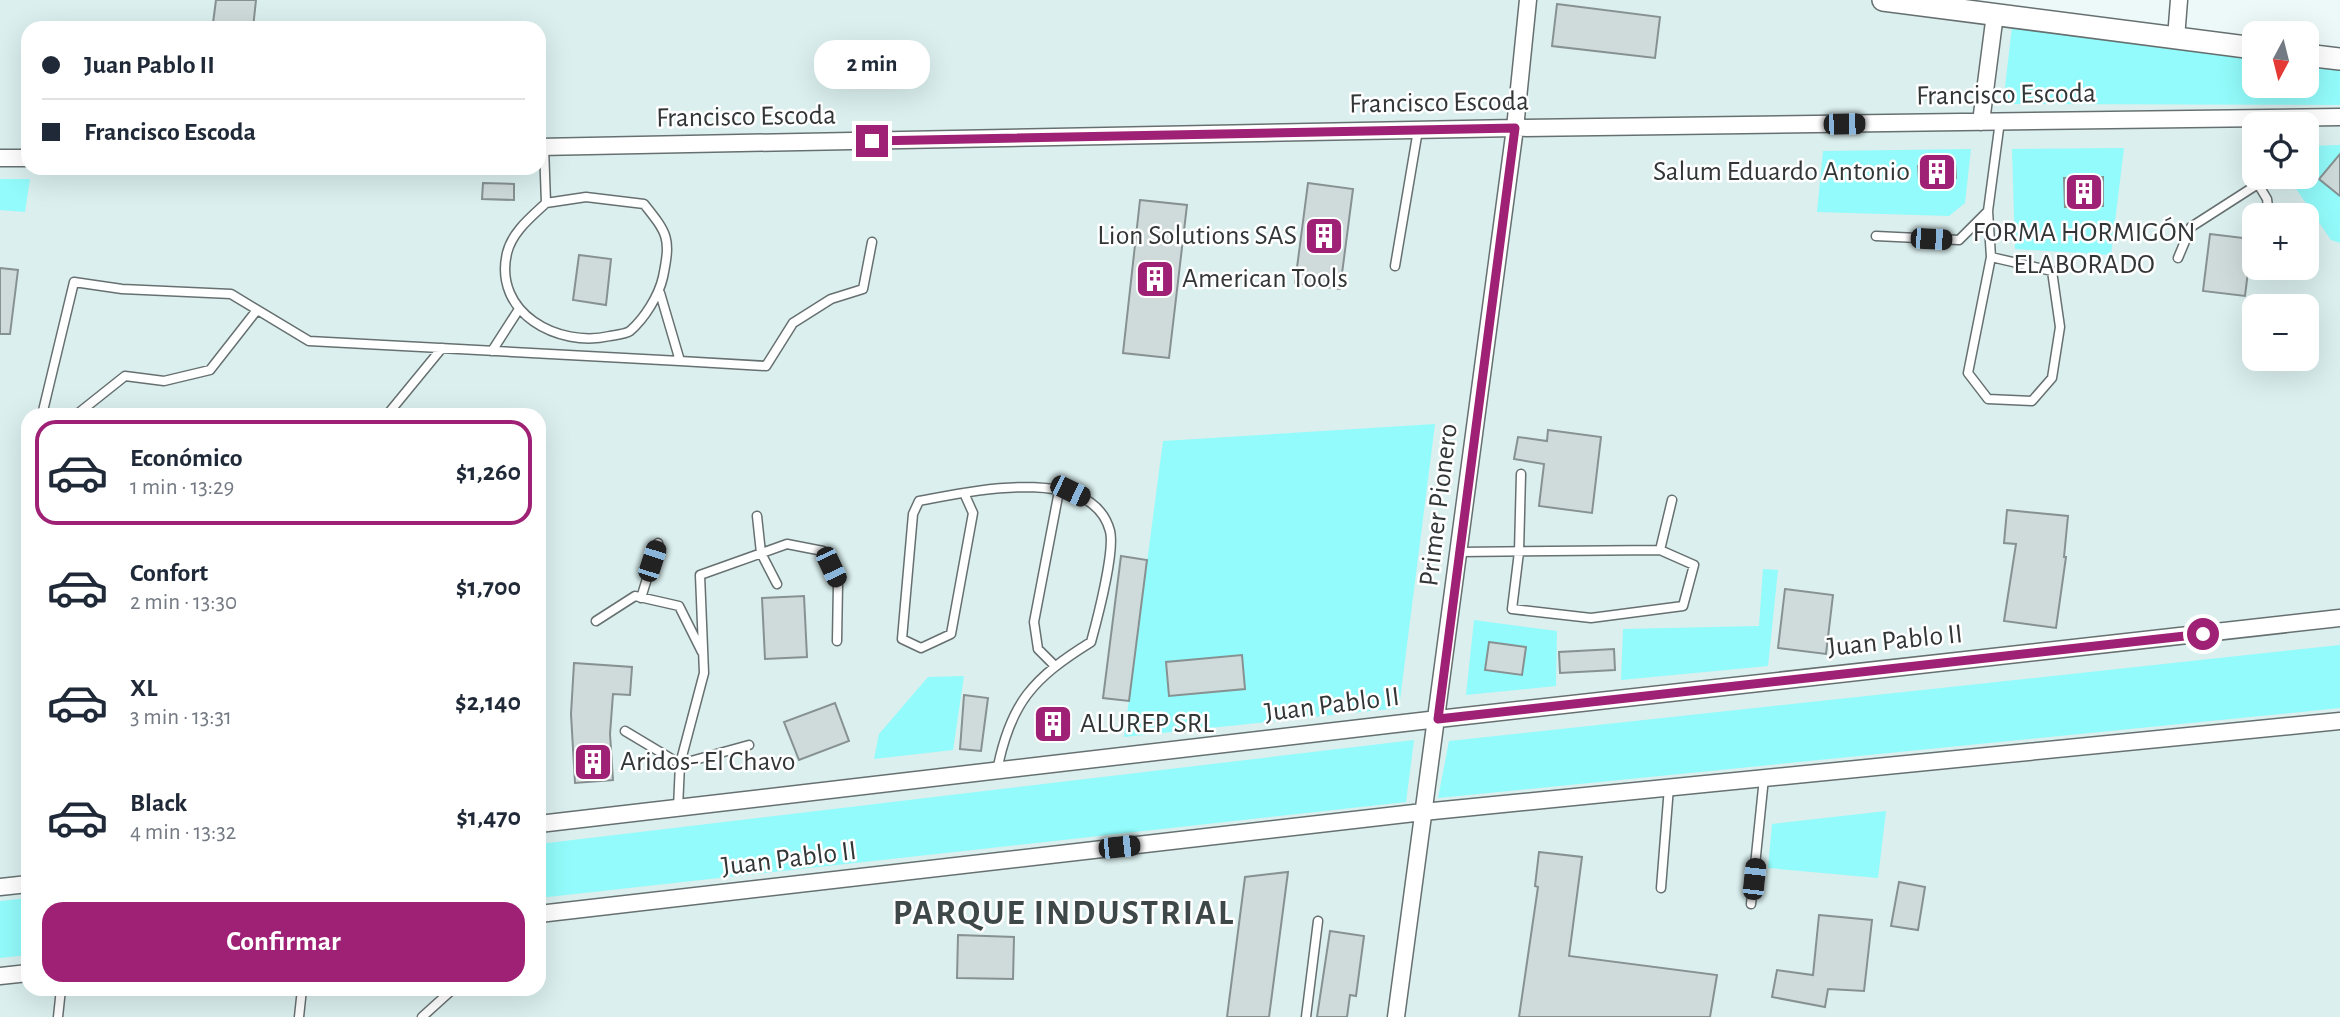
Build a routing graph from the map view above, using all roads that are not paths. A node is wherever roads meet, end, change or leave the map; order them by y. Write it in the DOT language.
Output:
graph roads {
  1 [pos="1528,0"];
  2 [pos="1883,0"];
  3 [pos="2179,0"];
  4 [pos="1995,14"];
  5 [pos="2176,38"];
  6 [pos="2242,46"];
  7 [pos="2319,57"];
  8 [pos="2340,59"];
  9 [pos="2319,117"];
  10 [pos="2340,117"];
  11 [pos="2242,118"];
  12 [pos="2000,121"];
  13 [pos="1981,122"];
  14 [pos="1515,128"];
  15 [pos="1418,130"];
  16 [pos="546,147"];
  17 [pos="0,158"];
  18 [pos="21,158"];
  19 [pos="544,175"];
  20 [pos="2246,189"];
  21 [pos="546,203"];
  22 [pos="1988,211"];
  23 [pos="1876,236"];
  24 [pos="872,242"];
  25 [pos="1991,257"];
  26 [pos="2178,257"];
  27 [pos="1395,265"];
  28 [pos="660,293"];
  29 [pos="519,309"];
  30 [pos="257,310"];
  31 [pos="442,348"];
  32 [pos="492,351"];
  33 [pos="680,361"];
  34 [pos="44,408"];
  35 [pos="85,408"];
  36 [pos="393,408"];
  37 [pos="1521,474"];
  38 [pos="1059,491"];
  39 [pos="964,493"];
  40 [pos="1672,500"];
  41 [pos="757,516"];
  42 [pos="658,543"];
  43 [pos="1660,551"];
  44 [pos="1460,552"];
  45 [pos="1519,552"];
  46 [pos="761,554"];
  47 [pos="777,584"];
  48 [pos="641,598"];
  49 [pos="2340,618"];
  50 [pos="596,621"];
  51 [pos="837,640"];
  52 [pos="704,654"];
  53 [pos="1054,665"];
  54 [pos="1438,719"];
  55 [pos="2340,721"];
  56 [pos="625,731"];
  57 [pos="749,745"];
  58 [pos="680,764"];
  59 [pos="997,771"];
  60 [pos="1764,778"];
  61 [pos="1669,787"];
  62 [pos="678,808"];
  63 [pos="1423,812"];
  64 [pos="546,823"];
  65 [pos="21,885"];
  66 [pos="0,887"];
  67 [pos="1661,888"];
  68 [pos="1751,904"];
  69 [pos="546,913"];
  70 [pos="1318,920"];
  71 [pos="21,974"];
  72 [pos="0,976"];
  73 [pos="60,996"];
  74 [pos="301,996"];
  75 [pos="445,996"];
  76 [pos="58,1017"];
  77 [pos="299,1017"];
  78 [pos="422,1017"];
  79 [pos="1306,1017"];
  80 [pos="1396,1017"];
  1 -- 14 [label="street, Primer Pionero"];
  2 -- 4 [label="street"];
  3 -- 5 [label="street"];
  4 -- 5 [label="street"];
  4 -- 13 [label="street"];
  5 -- 6 [label="street"];
  7 -- 8 [label="street"];
  9 -- 10 [label="street, Francisco Escoda"];
  11 -- 12 [label="street, Francisco Escoda"];
  12 -- 13 [label="street, Francisco Escoda"];
  12 -- 22 [label="lane"];
  13 -- 14 [label="street, Francisco Escoda"];
  14 -- 15 [label="street, Francisco Escoda"];
  14 -- 44 [label="street, Primer Pionero"];
  15 -- 16 [label="street, Francisco Escoda"];
  15 -- 27 [label="lane"];
  17 -- 18 [label="street"];
  19 -- 21 [label="lane"];
  20 -- 26 [label="lane"];
  21 -- 28 [label="lane"];
  21 -- 29 [label="lane"];
  22 -- 23 [label="lane"];
  22 -- 25 [label="lane"];
  24 -- 33 [label="lane"];
  25 -- 25 [label="lane"];
  28 -- 29 [label="lane"];
  28 -- 33 [label="lane"];
  29 -- 32 [label="lane"];
  30 -- 31 [label="lane"];
  30 -- 34 [label="lane"];
  30 -- 35 [label="lane"];
  31 -- 32 [label="lane"];
  31 -- 36 [label="lane"];
  32 -- 33 [label="lane"];
  37 -- 45 [label="lane"];
  38 -- 39 [label="lane"];
  38 -- 53 [label="lane"];
  38 -- 53 [label="lane"];
  39 -- 39 [label="lane"];
  40 -- 43 [label="lane"];
  41 -- 46 [label="lane"];
  42 -- 48 [label="lane"];
  43 -- 45 [label="lane"];
  43 -- 45 [label="lane"];
  44 -- 45 [label="lane"];
  44 -- 54 [label="street, Primer Pionero"];
  46 -- 47 [label="lane"];
  46 -- 51 [label="lane"];
  46 -- 52 [label="lane"];
  48 -- 50 [label="lane"];
  48 -- 52 [label="lane"];
  49 -- 54 [label="street, Juan Pablo II"];
  52 -- 58 [label="lane"];
  53 -- 59 [label="lane"];
  54 -- 59 [label="street, Juan Pablo II"];
  54 -- 63 [label="street, Primer Pionero"];
  55 -- 60 [label="street, Juan Pablo II"];
  56 -- 58 [label="lane"];
  57 -- 58 [label="lane"];
  58 -- 62 [label="lane"];
  59 -- 62 [label="street, Juan Pablo II"];
  60 -- 61 [label="street, Juan Pablo II"];
  60 -- 68 [label="lane"];
  61 -- 63 [label="street, Juan Pablo II"];
  61 -- 67 [label="lane"];
  62 -- 64 [label="street, Juan Pablo II"];
  63 -- 69 [label="street, Juan Pablo II"];
  63 -- 80 [label="street, Primer Pionero"];
  65 -- 66 [label="street"];
  70 -- 79 [label="lane"];
  71 -- 72 [label="street"];
  73 -- 76 [label="lane"];
  74 -- 77 [label="lane"];
  75 -- 78 [label="lane"];
}
